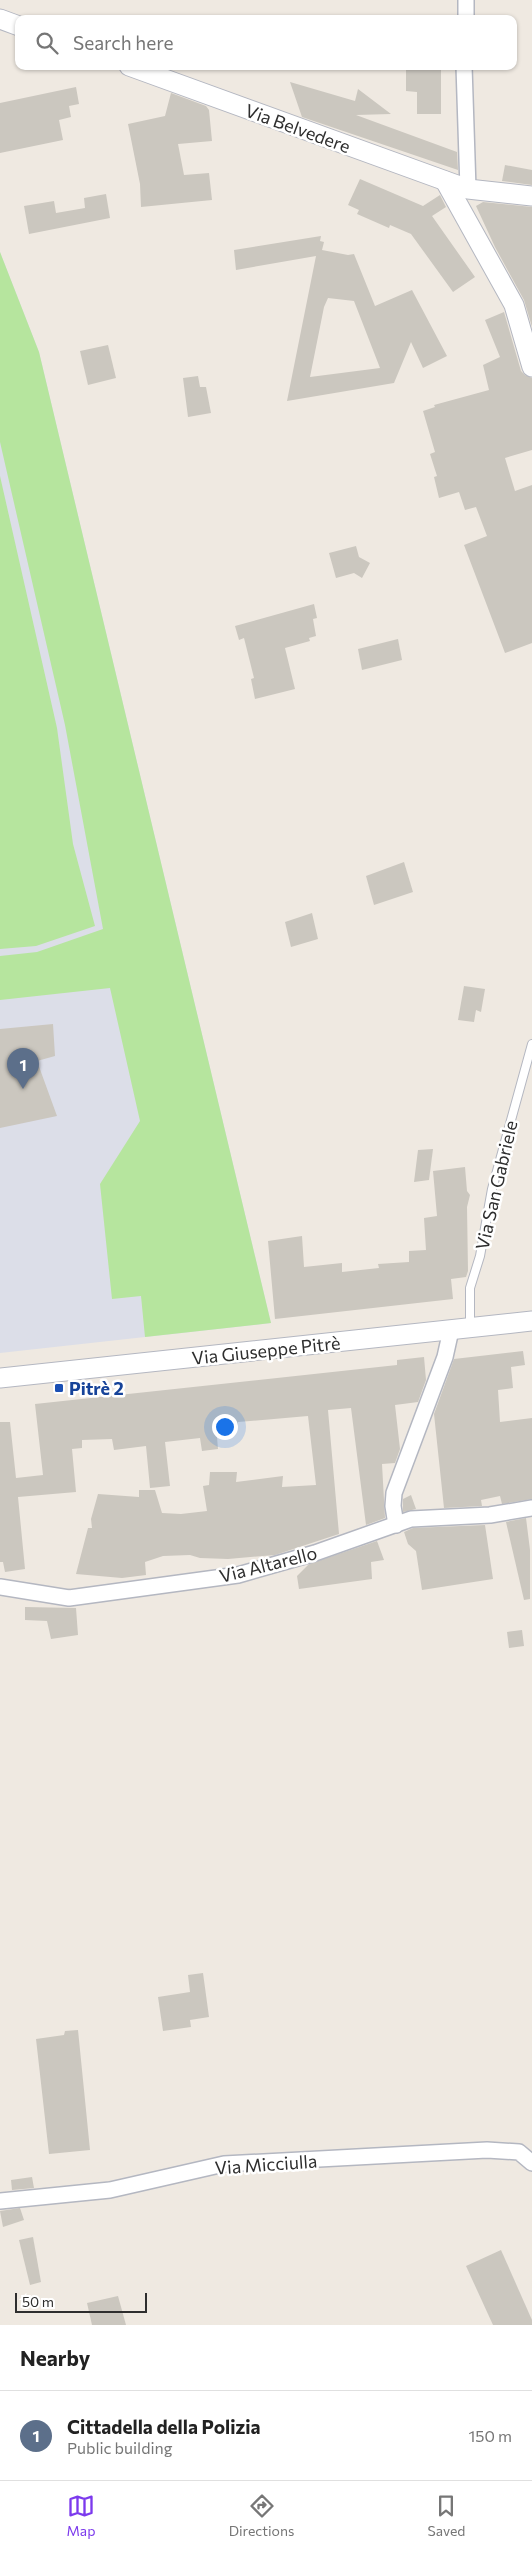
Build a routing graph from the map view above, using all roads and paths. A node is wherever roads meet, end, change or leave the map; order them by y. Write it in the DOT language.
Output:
graph roads {
  1 [pos="466,0"];
  2 [pos="466,15"];
  3 [pos="0,19"];
  4 [pos="15,25"];
  5 [pos="140,70"];
  6 [pos="464,70"];
  7 [pos="445,181"];
  8 [pos="468,189"];
  9 [pos="532,196"];
  10 [pos="532,367"];
  11 [pos="532,1044"];
  12 [pos="532,1321"];
  13 [pos="470,1328"];
  14 [pos="451,1330"];
  15 [pos="0,1378"];
  16 [pos="532,1508"];
  17 [pos="396,1525"];
  18 [pos="0,1587"];
  19 [pos="532,2162"];
  20 [pos="0,2201"];
  1 -- 2 [label="street"];
  3 -- 4 [label="street"];
  5 -- 7 [label="street, Via Belvedere"];
  6 -- 8 [label="street"];
  7 -- 8 [label="street, Via Belvedere"];
  7 -- 10 [label="street"];
  8 -- 9 [label="street, Via Belvedere"];
  11 -- 13 [label="lane, Via San Gabriele"];
  12 -- 13 [label="street, Via Giuseppe Pitrè"];
  13 -- 14 [label="street, Via Giuseppe Pitrè"];
  14 -- 15 [label="street, Via Giuseppe Pitrè"];
  14 -- 17 [label="street"];
  16 -- 17 [label="street, Via Altarello"];
  17 -- 18 [label="street, Via Altarello"];
  19 -- 20 [label="street, Via Micciulla"];
}
